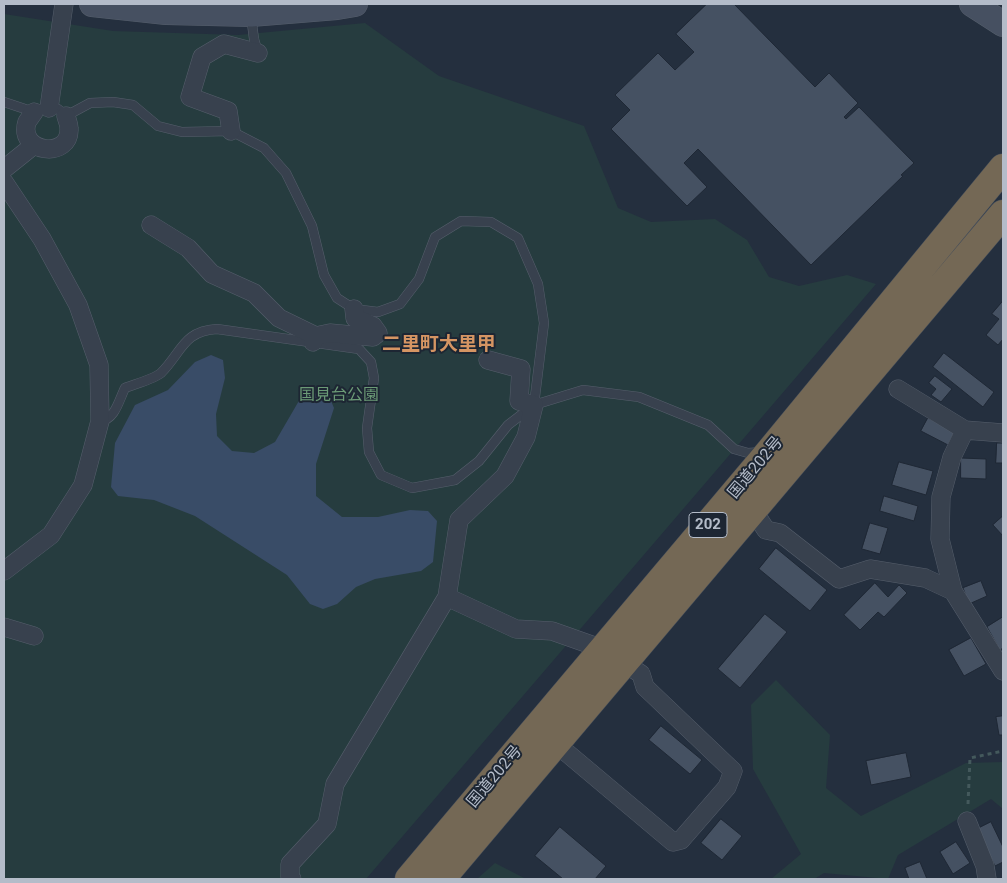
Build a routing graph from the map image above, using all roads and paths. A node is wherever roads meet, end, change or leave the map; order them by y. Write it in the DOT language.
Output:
graph roads {
  1 [pos="64,4"];
  2 [pos="92,4"];
  3 [pos="355,4"];
  4 [pos="972,4"];
  5 [pos="251,14"];
  6 [pos="1003,24"];
  7 [pos="258,53"];
  8 [pos="4,102"];
  9 [pos="44,106"];
  10 [pos="66,116"];
  11 [pos="231,131"];
  12 [pos="34,145"];
  13 [pos="1003,168"];
  14 [pos="4,169"];
  15 [pos="4,182"];
  16 [pos="1003,214"];
  17 [pos="151,225"];
  18 [pos="354,309"];
  19 [pos="315,339"];
  20 [pos="488,360"];
  21 [pos="898,388"];
  22 [pos="534,405"];
  23 [pos="100,421"];
  24 [pos="966,430"];
  25 [pos="1003,433"];
  26 [pos="770,451"];
  27 [pos="753,510"];
  28 [pos="4,571"];
  29 [pos="953,590"];
  30 [pos="448,597"];
  31 [pos="4,627"];
  32 [pos="34,636"];
  33 [pos="614,655"];
  34 [pos="1003,671"];
  35 [pos="546,735"];
  36 [pos="1003,751"];
  37 [pos="967,821"];
  38 [pos="292,879"];
  39 [pos="409,879"];
  40 [pos="441,879"];
  41 [pos="987,879"];
  1 -- 9 [label="street"];
  2 -- 5 [label="street"];
  3 -- 5 [label="street"];
  4 -- 6 [label="street"];
  5 -- 7 [label="lane"];
  7 -- 11 [label="street"];
  8 -- 9 [label="lane"];
  9 -- 10 [label="lane"];
  9 -- 12 [label="street"];
  10 -- 11 [label="lane"];
  10 -- 12 [label="street"];
  11 -- 18 [label="lane"];
  12 -- 14 [label="street"];
  13 -- 26 [label="highway, 国道202号 / 202"];
  15 -- 23 [label="street"];
  16 -- 27 [label="highway, 国道202号 / 202"];
  17 -- 19 [label="street"];
  18 -- 19 [label="street"];
  18 -- 22 [label="lane"];
  19 -- 22 [label="lane"];
  19 -- 23 [label="lane"];
  20 -- 22 [label="street"];
  21 -- 24 [label="street"];
  22 -- 26 [label="lane"];
  22 -- 30 [label="street"];
  23 -- 28 [label="street"];
  24 -- 25 [label="street"];
  24 -- 29 [label="street"];
  26 -- 33 [label="highway, 国道202号 / 202"];
  27 -- 29 [label="street"];
  27 -- 33 [label="highway, 国道202号 / 202"];
  29 -- 34 [label="street"];
  30 -- 33 [label="street"];
  30 -- 38 [label="street"];
  31 -- 32 [label="street"];
  33 -- 35 [label="highway, 国道202号 / 202"];
  33 -- 35 [label="street"];
  35 -- 39 [label="highway, 国道202号 / 202"];
  35 -- 40 [label="highway, 国道202号 / 202"];
  36 -- 37 [label="path"];
  37 -- 41 [label="street"];
}
